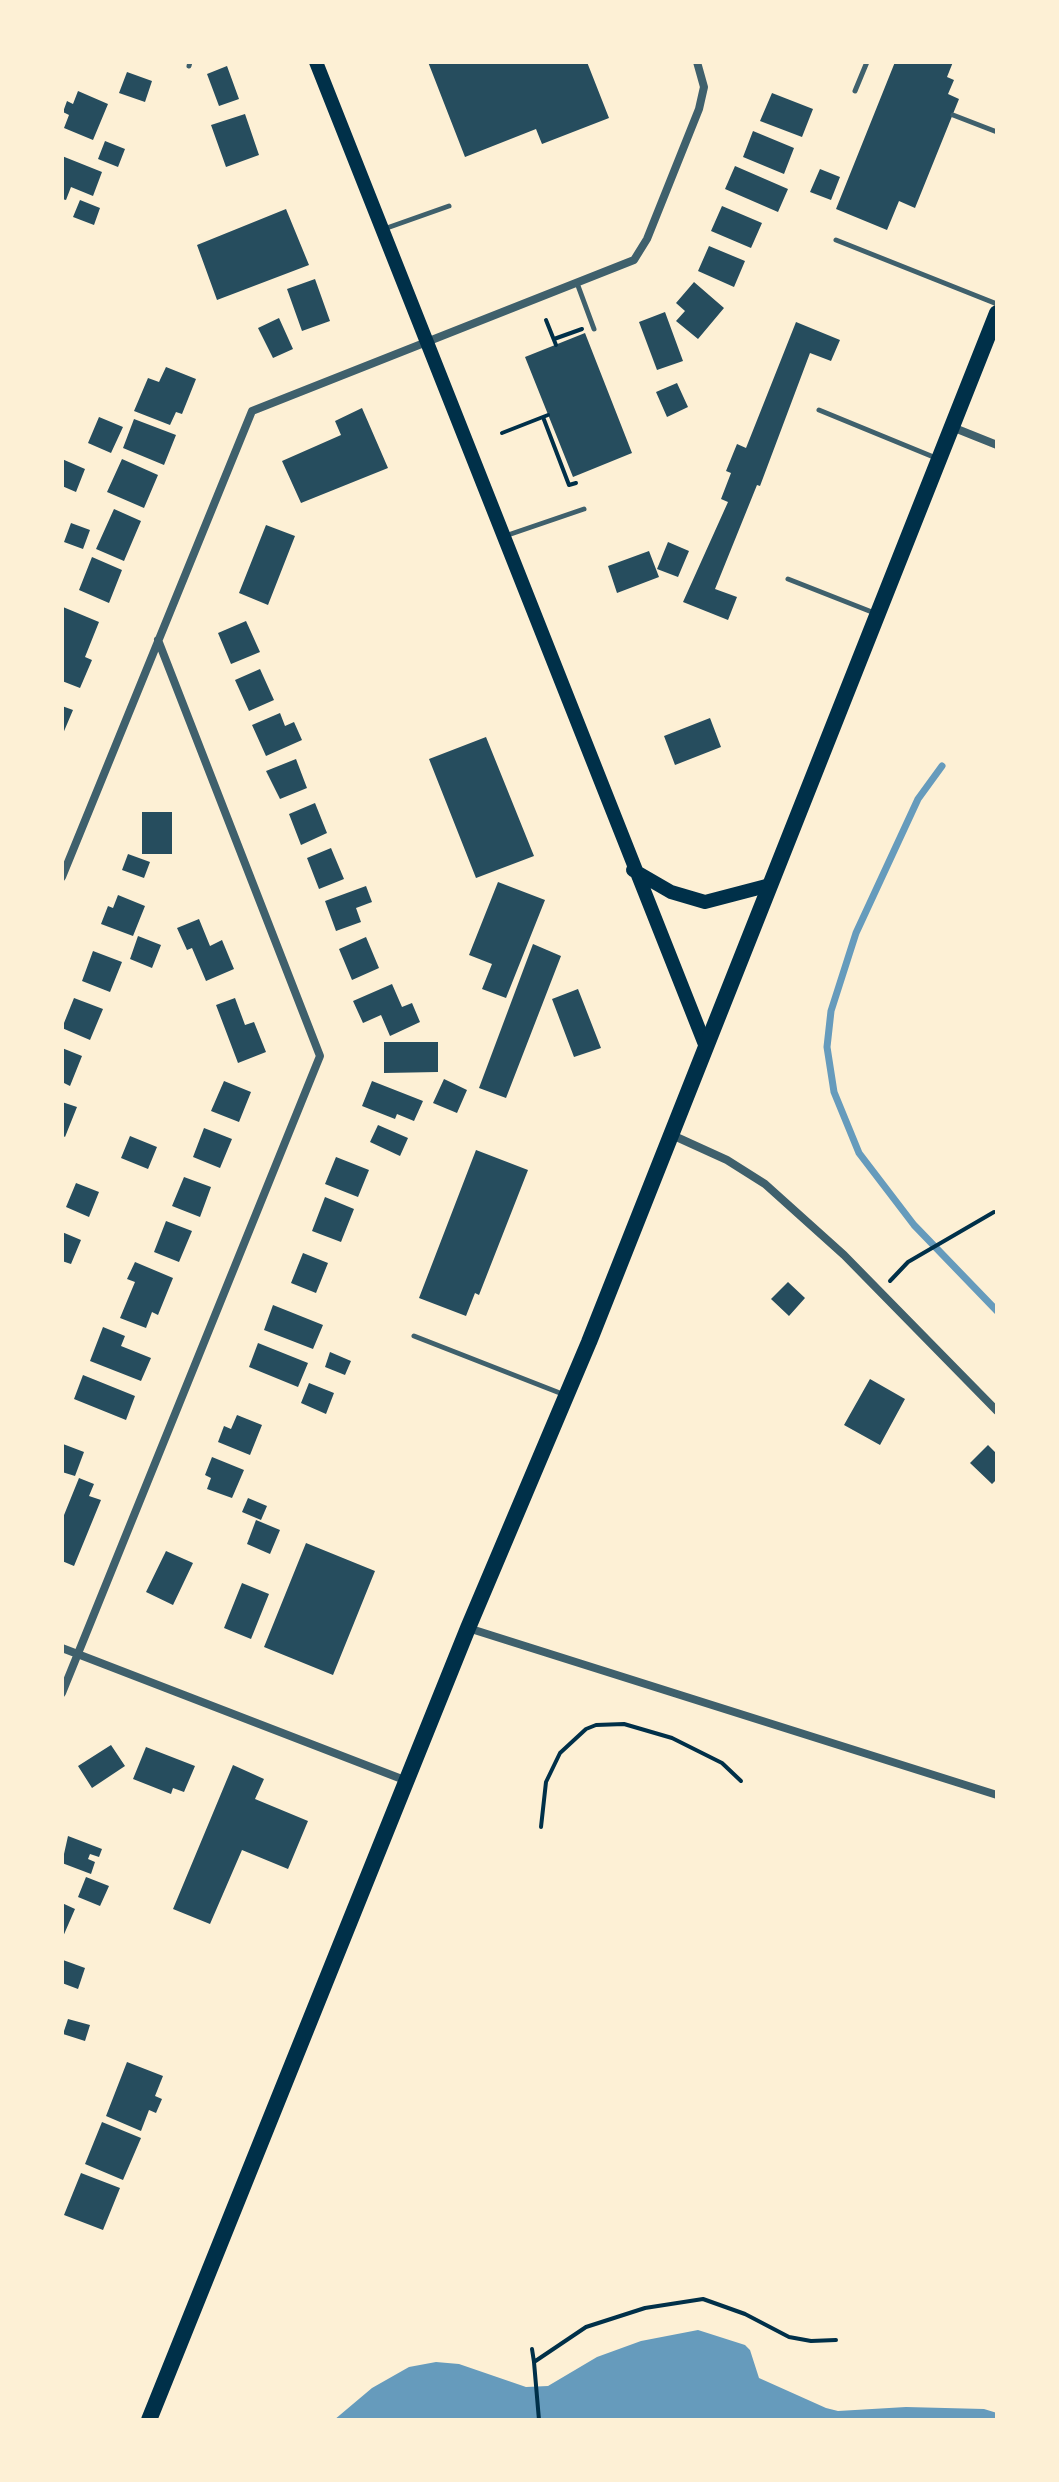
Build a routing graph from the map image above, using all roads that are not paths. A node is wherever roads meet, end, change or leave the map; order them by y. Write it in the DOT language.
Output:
graph roads {
  1 [pos="316,62"];
  2 [pos="697,62"];
  3 [pos="867,62"];
  4 [pos="855,91"];
  5 [pos="953,115"];
  6 [pos="997,132"];
  7 [pos="449,206"];
  8 [pos="383,230"];
  9 [pos="836,240"];
  10 [pos="577,283"];
  11 [pos="997,304"];
  12 [pos="997,313"];
  13 [pos="594,326"];
  14 [pos="426,341"];
  15 [pos="819,410"];
  16 [pos="951,427"];
  17 [pos="997,445"];
  18 [pos="939,459"];
  19 [pos="584,509"];
  20 [pos="502,537"];
  21 [pos="788,579"];
  22 [pos="877,614"];
  23 [pos="158,640"];
  24 [pos="633,870"];
  25 [pos="62,877"];
  26 [pos="770,885"];
  27 [pos="706,1047"];
  28 [pos="672,1135"];
  29 [pos="414,1336"];
  30 [pos="566,1396"];
  31 [pos="997,1411"];
  32 [pos="468,1628"];
  33 [pos="62,1648"];
  34 [pos="78,1654"];
  35 [pos="62,1693"];
  36 [pos="407,1781"];
  37 [pos="997,1795"];
  38 [pos="149,2420"];
  1 -- 8 [label="main road"];
  2 -- 10 [label="street"];
  3 -- 4 [label="lane"];
  5 -- 6 [label="lane"];
  7 -- 8 [label="lane"];
  8 -- 14 [label="main road"];
  9 -- 11 [label="lane"];
  10 -- 13 [label="lane"];
  10 -- 14 [label="street"];
  12 -- 16 [label="main road"];
  14 -- 20 [label="main road"];
  14 -- 23 [label="street"];
  15 -- 18 [label="lane"];
  16 -- 17 [label="street"];
  16 -- 18 [label="main road"];
  18 -- 22 [label="main road"];
  19 -- 20 [label="lane"];
  20 -- 24 [label="main road"];
  21 -- 22 [label="lane"];
  22 -- 26 [label="main road"];
  23 -- 25 [label="street"];
  23 -- 34 [label="street"];
  24 -- 26 [label="main road"];
  24 -- 27 [label="main road"];
  26 -- 27 [label="main road"];
  27 -- 28 [label="main road"];
  28 -- 30 [label="main road"];
  28 -- 31 [label="street"];
  29 -- 30 [label="lane"];
  30 -- 32 [label="main road"];
  32 -- 36 [label="main road"];
  32 -- 37 [label="street"];
  33 -- 34 [label="street"];
  34 -- 35 [label="street"];
  34 -- 36 [label="street"];
  36 -- 38 [label="main road"];
}
